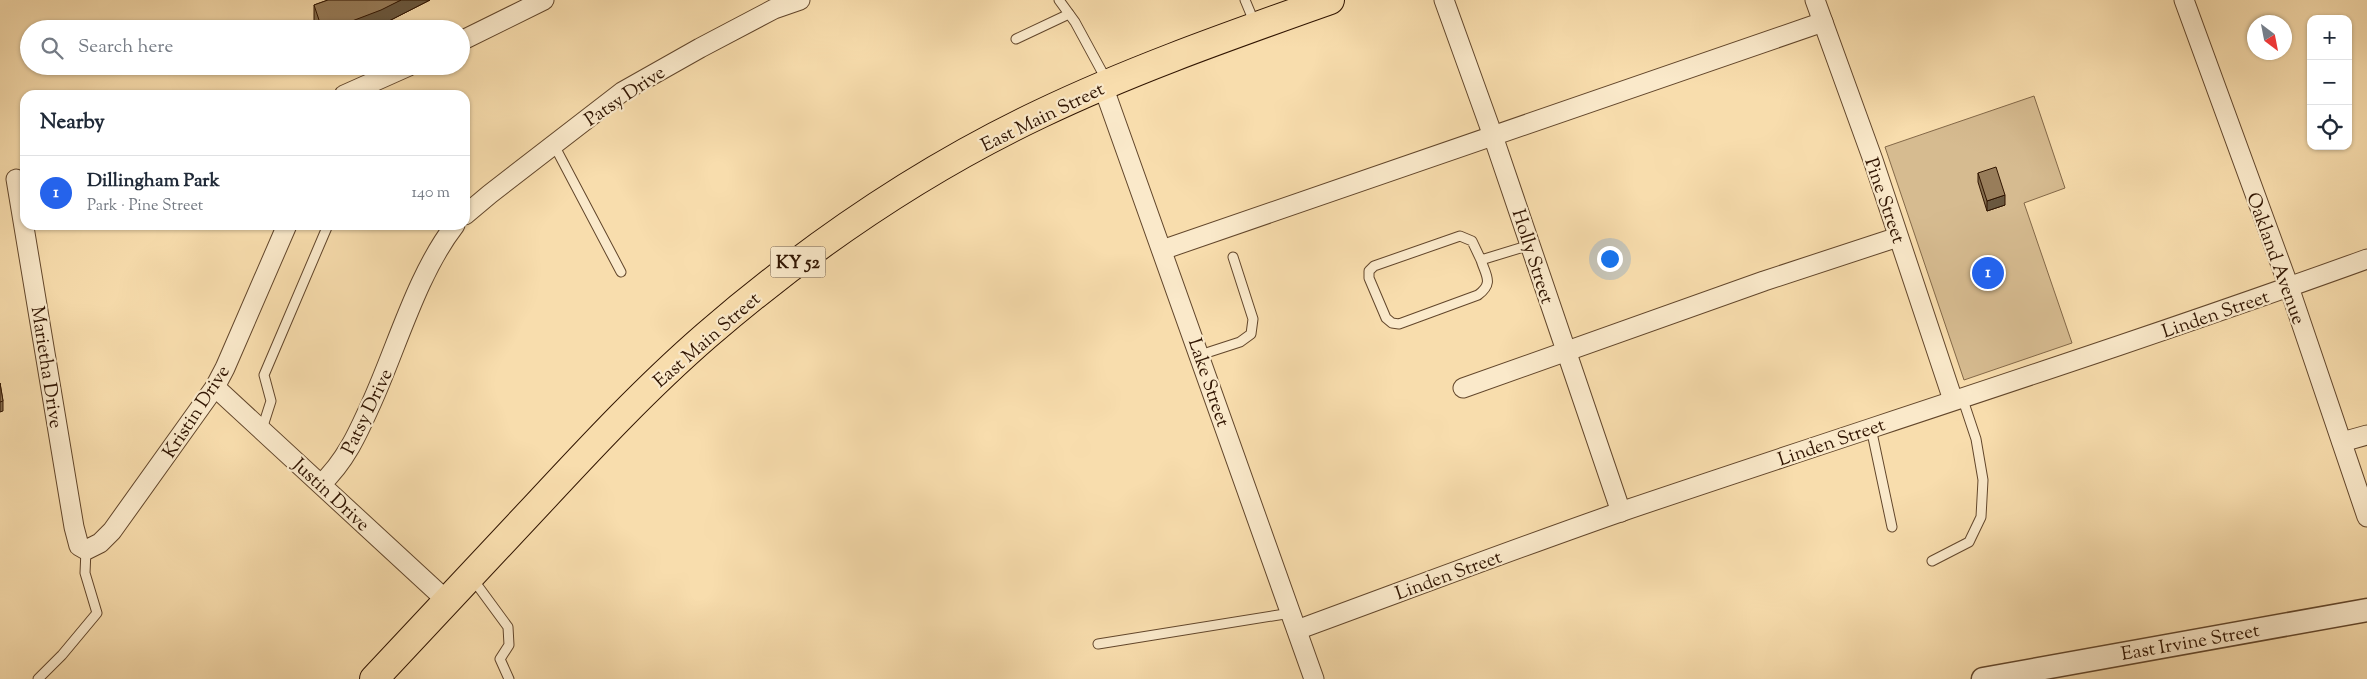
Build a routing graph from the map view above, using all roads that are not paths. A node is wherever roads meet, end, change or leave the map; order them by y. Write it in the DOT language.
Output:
graph roads {
  1 [pos="544,0"];
  2 [pos="800,0"];
  3 [pos="1059,0"];
  4 [pos="1245,0"];
  5 [pos="1330,0"];
  6 [pos="1444,0"];
  7 [pos="1815,0"];
  8 [pos="2184,0"];
  9 [pos="1070,14"];
  10 [pos="1823,22"];
  11 [pos="1256,26"];
  12 [pos="470,37"];
  13 [pos="1016,39"];
  14 [pos="389,75"];
  15 [pos="1106,85"];
  16 [pos="355,90"];
  17 [pos="1494,136"];
  18 [pos="554,145"];
  19 [pos="14,180"];
  20 [pos="470,211"];
  21 [pos="20,215"];
  22 [pos="23,230"];
  23 [pos="285,230"];
  24 [pos="326,230"];
  25 [pos="452,230"];
  26 [pos="1898,237"];
  27 [pos="1530,246"];
  28 [pos="1162,250"];
  29 [pos="1233,257"];
  30 [pos="2367,259"];
  31 [pos="1481,260"];
  32 [pos="621,272"];
  33 [pos="2289,287"];
  34 [pos="1566,351"];
  35 [pos="1200,355"];
  36 [pos="215,387"];
  37 [pos="1463,388"];
  38 [pos="1958,398"];
  39 [pos="1871,428"];
  40 [pos="262,429"];
  41 [pos="2367,435"];
  42 [pos="2342,442"];
  43 [pos="321,484"];
  44 [pos="1621,512"];
  45 [pos="2367,517"];
  46 [pos="1892,527"];
  47 [pos="86,550"];
  48 [pos="1932,561"];
  49 [pos="470,576"];
  50 [pos="447,601"];
  51 [pos="2367,610"];
  52 [pos="1294,622"];
  53 [pos="1098,644"];
  54 [pos="38,679"];
  55 [pos="374,679"];
  56 [pos="510,679"];
  57 [pos="1314,679"];
  58 [pos="1983,679"];
  1 -- 12 [label="street"];
  2 -- 18 [label="street, Patsy Drive"];
  3 -- 9 [label="lane"];
  4 -- 11 [label="lane"];
  5 -- 11 [label="main road, East Main Street / KY 52"];
  6 -- 17 [label="street, Holly Street"];
  7 -- 10 [label="street, Pine Street"];
  8 -- 33 [label="street, Oakland Avenue"];
  9 -- 13 [label="lane"];
  9 -- 15 [label="lane"];
  10 -- 17 [label="street"];
  10 -- 26 [label="street, Pine Street"];
  11 -- 15 [label="main road, East Main Street / KY 52"];
  14 -- 16 [label="street"];
  15 -- 28 [label="street, Lake Street"];
  15 -- 49 [label="main road, East Main Street / KY 52"];
  17 -- 27 [label="street, Holly Street"];
  17 -- 28 [label="street"];
  18 -- 20 [label="street, Patsy Drive"];
  18 -- 32 [label="lane"];
  19 -- 21 [label="street, Marietha Drive"];
  22 -- 47 [label="street, Marietha Drive"];
  23 -- 36 [label="street, Kristin Drive"];
  24 -- 40 [label="lane"];
  25 -- 43 [label="street, Patsy Drive"];
  26 -- 34 [label="street"];
  26 -- 38 [label="street, Pine Street"];
  27 -- 31 [label="lane"];
  27 -- 34 [label="street, Holly Street"];
  28 -- 35 [label="street, Lake Street"];
  29 -- 35 [label="lane"];
  30 -- 33 [label="street, Linden Street"];
  31 -- 31 [label="lane"];
  33 -- 38 [label="street, Linden Street"];
  33 -- 42 [label="street, Oakland Avenue"];
  34 -- 37 [label="street"];
  34 -- 44 [label="street, Holly Street"];
  35 -- 52 [label="street, Lake Street"];
  36 -- 40 [label="street, Justin Drive"];
  36 -- 47 [label="street, Kristin Drive"];
  38 -- 39 [label="street, Linden Street"];
  38 -- 48 [label="lane"];
  39 -- 44 [label="street, Linden Street"];
  39 -- 46 [label="lane"];
  40 -- 43 [label="street, Justin Drive"];
  41 -- 42 [label="street"];
  42 -- 45 [label="street, Oakland Avenue"];
  43 -- 50 [label="street, Justin Drive"];
  44 -- 52 [label="street, Linden Street"];
  47 -- 54 [label="lane"];
  49 -- 50 [label="main road, East Main Street / KY 52"];
  49 -- 56 [label="lane"];
  50 -- 55 [label="main road, East Main Street / KY 52"];
  51 -- 58 [label="street, East Irvine Street"];
  52 -- 53 [label="lane"];
  52 -- 57 [label="street, Lake Street"];
}
